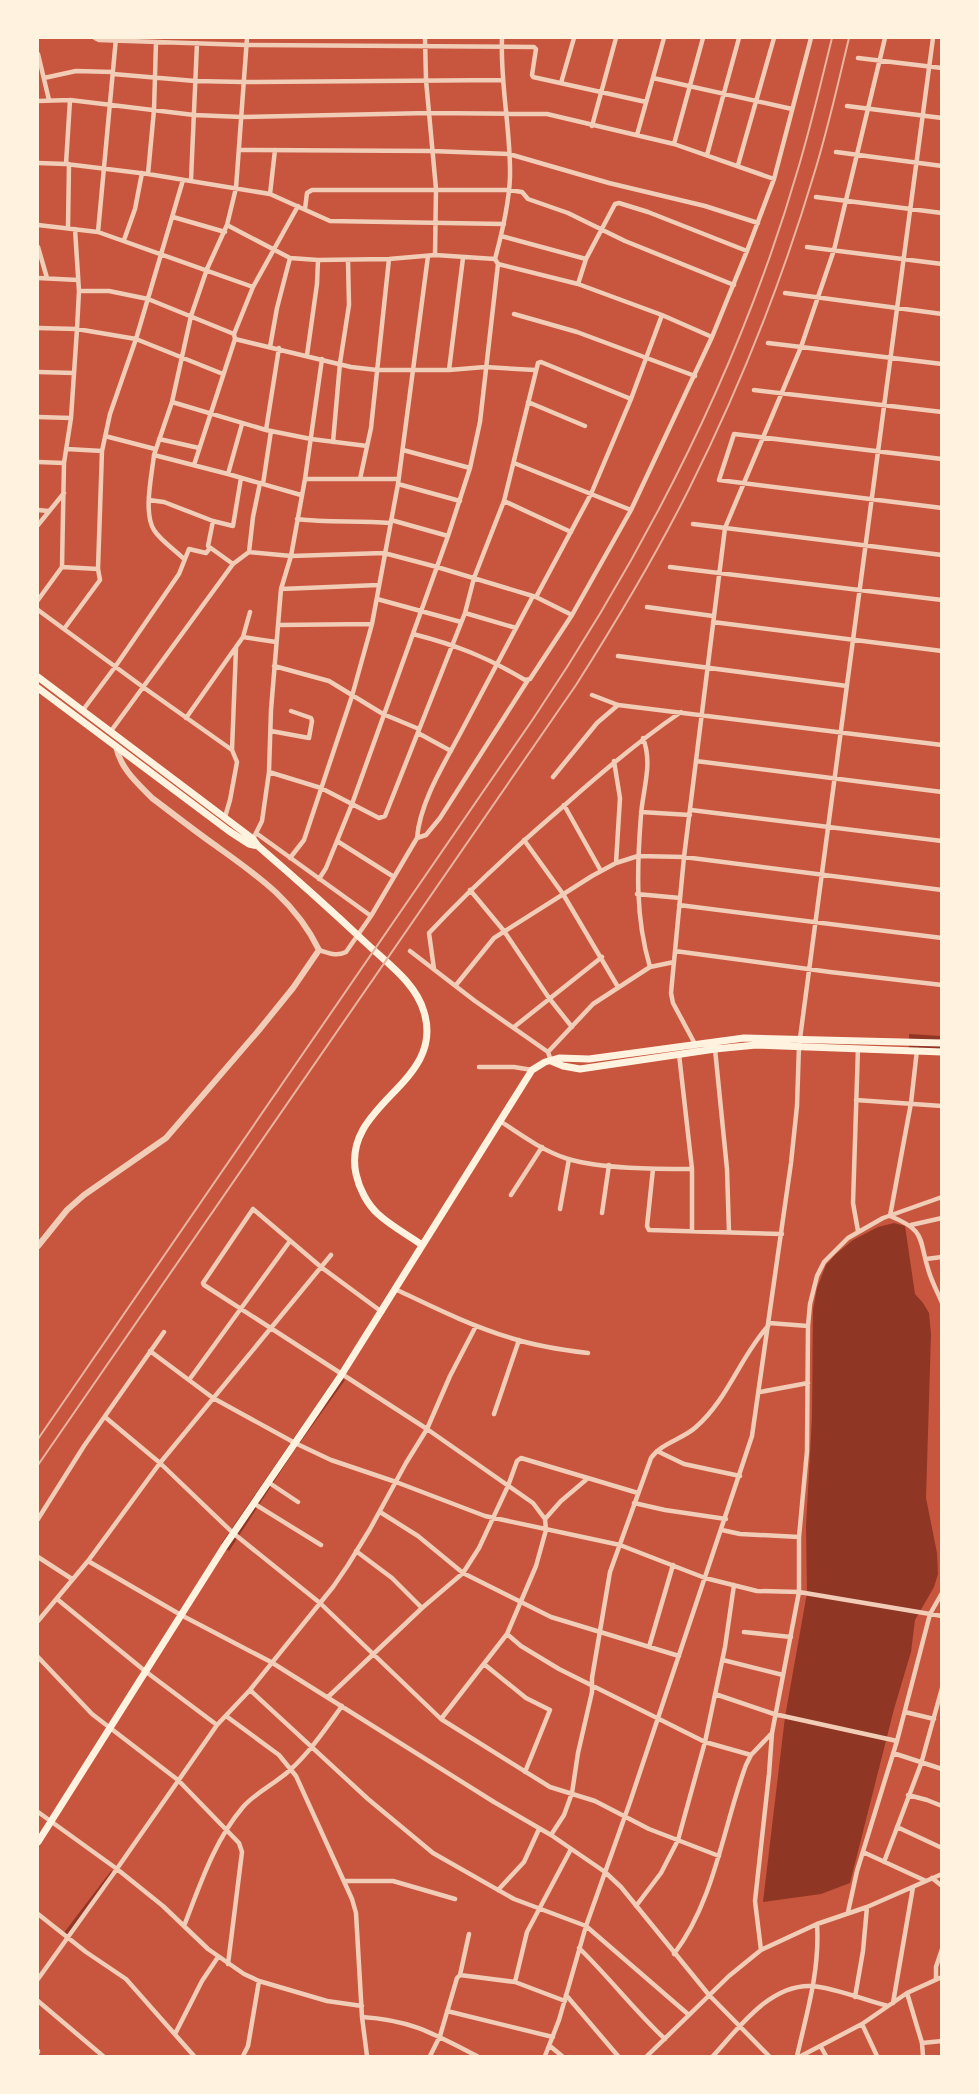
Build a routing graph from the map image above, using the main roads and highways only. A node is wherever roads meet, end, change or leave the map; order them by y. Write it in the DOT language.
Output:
graph roads {
  1 [pos="38,677"];
  2 [pos="38,688"];
  3 [pos="71,707"];
  4 [pos="90,716"];
  5 [pos="85,723"];
  6 [pos="258,846"];
  7 [pos="800,1042"];
  8 [pos="942,1043"];
  9 [pos="942,1052"];
  10 [pos="637,1057"];
  11 [pos="422,1245"];
  12 [pos="38,1842"];
  1 -- 3 [label="main road"];
  2 -- 3 [label="main road"];
  3 -- 4 [label="main road"];
  3 -- 5 [label="main road"];
  4 -- 5 [label="main road"];
  4 -- 6 [label="main road"];
  5 -- 6 [label="main road"];
  6 -- 11 [label="main road"];
  7 -- 8 [label="main road"];
  7 -- 9 [label="main road"];
  7 -- 10 [label="main road"];
  7 -- 10 [label="main road"];
  10 -- 11 [label="main road"];
  11 -- 12 [label="main road"];
}
